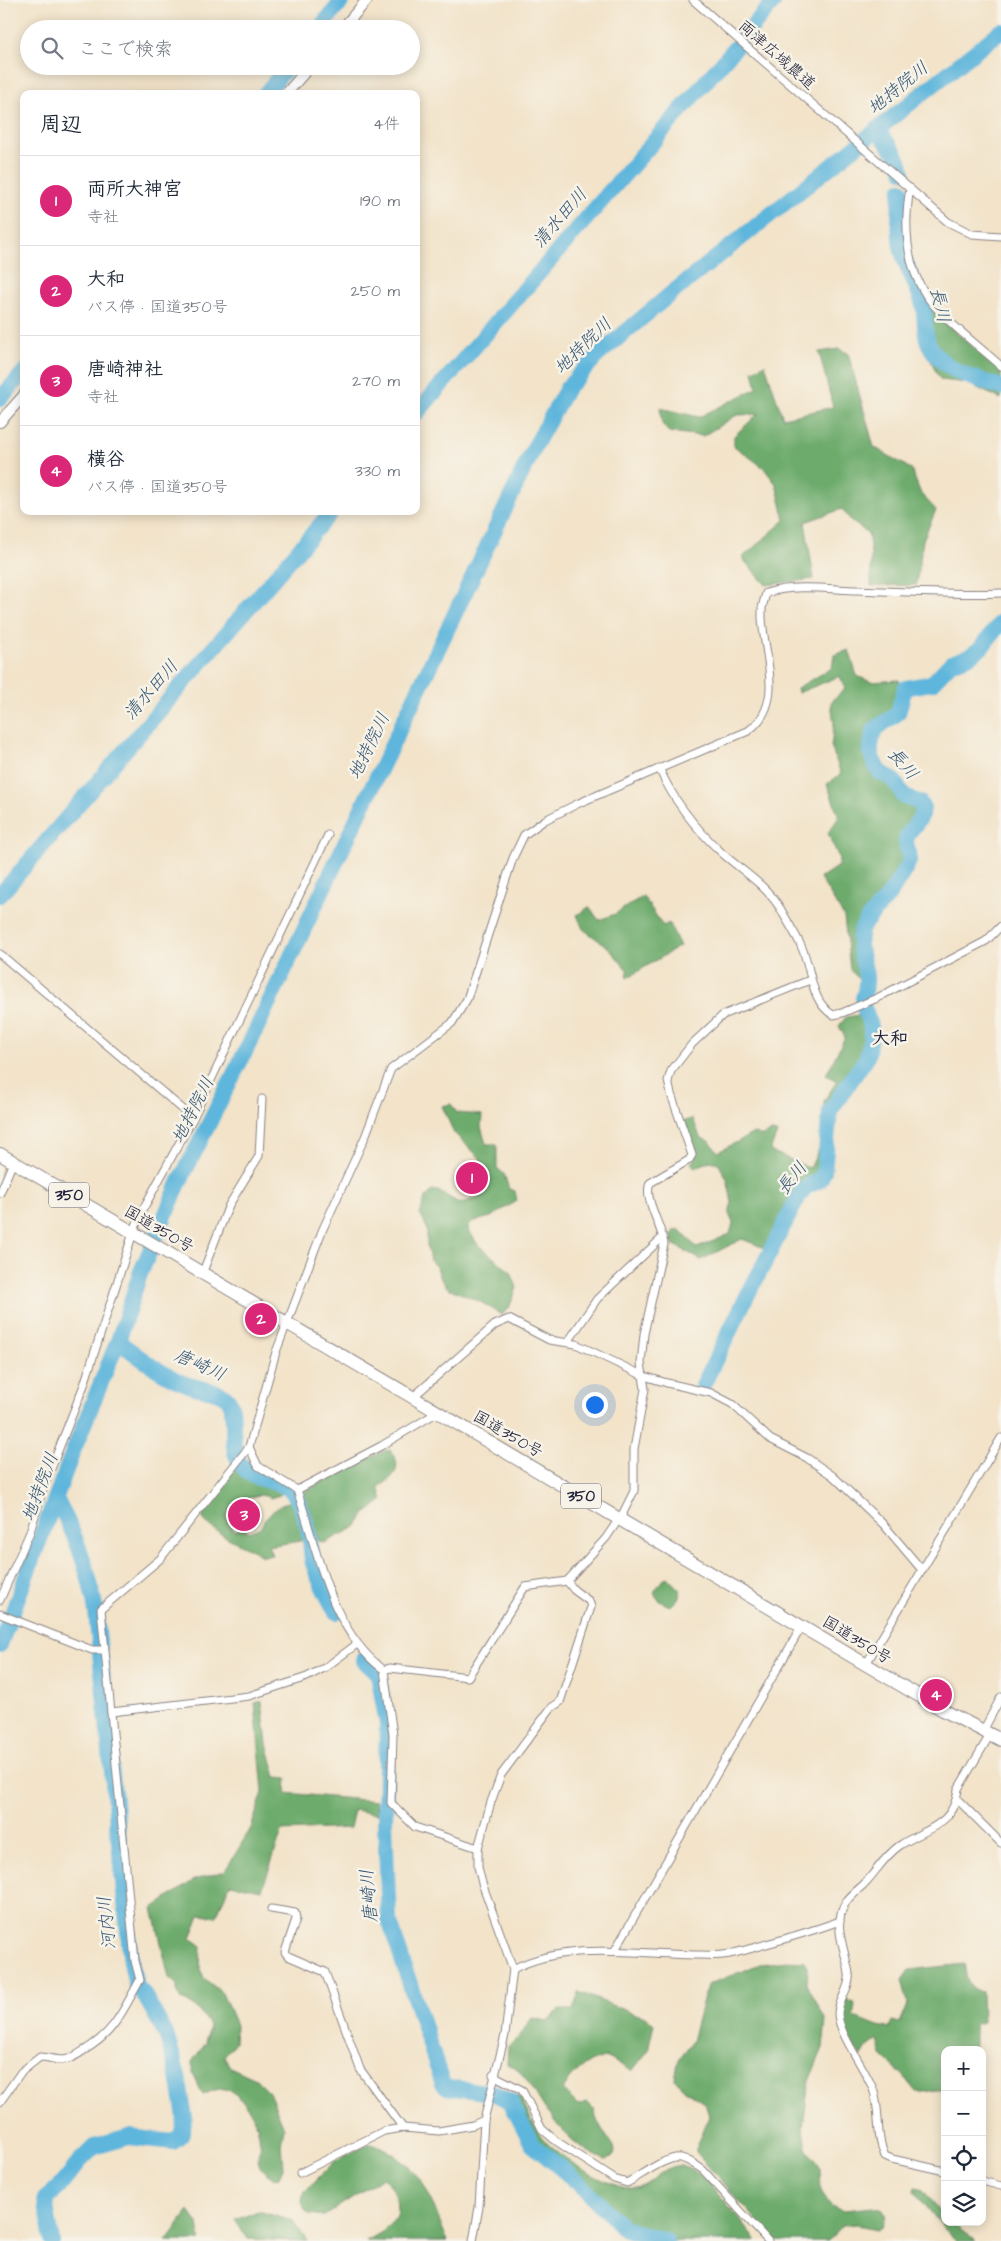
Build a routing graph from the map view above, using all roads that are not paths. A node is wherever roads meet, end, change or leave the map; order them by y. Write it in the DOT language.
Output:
graph roads {
  1 [pos="367,0"];
  2 [pos="693,0"];
  3 [pos="350,20"];
  4 [pos="302,75"];
  5 [pos="289,90"];
  6 [pos="910,188"];
  7 [pos="1001,236"];
  8 [pos="1001,366"];
  9 [pos="20,400"];
  10 [pos="0,422"];
  11 [pos="1001,593"];
  12 [pos="659,768"];
  13 [pos="328,835"];
  14 [pos="1001,926"];
  15 [pos="0,954"];
  16 [pos="810,980"];
  17 [pos="262,1099"];
  18 [pos="193,1118"];
  19 [pos="0,1154"];
  20 [pos="13,1162"];
  21 [pos="0,1193"];
  22 [pos="136,1235"];
  23 [pos="663,1236"];
  24 [pos="202,1274"];
  25 [pos="288,1323"];
  26 [pos="568,1342"];
  27 [pos="644,1376"];
  28 [pos="413,1397"];
  29 [pos="438,1412"];
  30 [pos="1001,1438"];
  31 [pos="250,1447"];
  32 [pos="297,1490"];
  33 [pos="620,1518"];
  34 [pos="922,1570"];
  35 [pos="567,1582"];
  36 [pos="0,1600"];
  37 [pos="1,1614"];
  38 [pos="802,1626"];
  39 [pos="357,1644"];
  40 [pos="104,1650"];
  41 [pos="866,1664"];
  42 [pos="384,1670"];
  43 [pos="1001,1697"];
  44 [pos="111,1712"];
  45 [pos="991,1735"];
  46 [pos="957,1799"];
  47 [pos="1001,1843"];
  48 [pos="478,1848"];
  49 [pos="271,1908"];
  50 [pos="840,1921"];
  51 [pos="615,1950"];
  52 [pos="513,1969"];
  53 [pos="493,2075"];
  54 [pos="0,2102"];
  55 [pos="484,2120"];
  56 [pos="403,2128"];
  57 [pos="941,2171"];
  58 [pos="300,2173"];
  59 [pos="986,2182"];
  60 [pos="1001,2186"];
  61 [pos="474,2241"];
  62 [pos="768,2241"];
  1 -- 3 [label="street"];
  2 -- 6 [label="street, 両津広域農道"];
  4 -- 5 [label="street"];
  6 -- 7 [label="street"];
  6 -- 8 [label="street"];
  9 -- 10 [label="street"];
  11 -- 12 [label="street"];
  12 -- 16 [label="street"];
  12 -- 25 [label="street"];
  13 -- 18 [label="street"];
  14 -- 16 [label="street"];
  15 -- 18 [label="street"];
  16 -- 23 [label="street"];
  17 -- 24 [label="street"];
  18 -- 22 [label="street"];
  19 -- 20 [label="highway, 国道350号 / 350"];
  20 -- 21 [label="street"];
  20 -- 22 [label="highway, 国道350号 / 350"];
  22 -- 24 [label="highway, 国道350号 / 350"];
  22 -- 36 [label="street"];
  23 -- 26 [label="street"];
  23 -- 27 [label="street"];
  24 -- 25 [label="highway, 国道350号 / 350"];
  25 -- 28 [label="highway, 国道350号 / 350"];
  25 -- 31 [label="street"];
  26 -- 27 [label="street"];
  26 -- 28 [label="street"];
  27 -- 33 [label="street"];
  27 -- 34 [label="street"];
  28 -- 29 [label="highway, 国道350号 / 350"];
  29 -- 32 [label="street"];
  29 -- 33 [label="highway, 国道350号 / 350"];
  30 -- 34 [label="street"];
  31 -- 32 [label="street"];
  31 -- 40 [label="street"];
  32 -- 39 [label="street"];
  33 -- 35 [label="street"];
  33 -- 38 [label="highway, 国道350号 / 350"];
  34 -- 41 [label="street"];
  35 -- 42 [label="street"];
  35 -- 48 [label="street"];
  37 -- 40 [label="street"];
  38 -- 41 [label="highway, 国道350号 / 350"];
  38 -- 51 [label="street"];
  39 -- 42 [label="street"];
  39 -- 44 [label="street"];
  40 -- 44 [label="street"];
  41 -- 45 [label="highway, 国道350号 / 350"];
  42 -- 48 [label="street"];
  43 -- 45 [label="street"];
  44 -- 54 [label="street"];
  45 -- 46 [label="street"];
  46 -- 47 [label="street"];
  46 -- 50 [label="street"];
  48 -- 52 [label="street"];
  49 -- 56 [label="street"];
  50 -- 51 [label="street"];
  50 -- 57 [label="street"];
  51 -- 52 [label="street"];
  52 -- 53 [label="street"];
  53 -- 55 [label="street"];
  53 -- 62 [label="street"];
  55 -- 56 [label="street"];
  55 -- 61 [label="street"];
  56 -- 58 [label="street"];
  59 -- 60 [label="street"];
}
